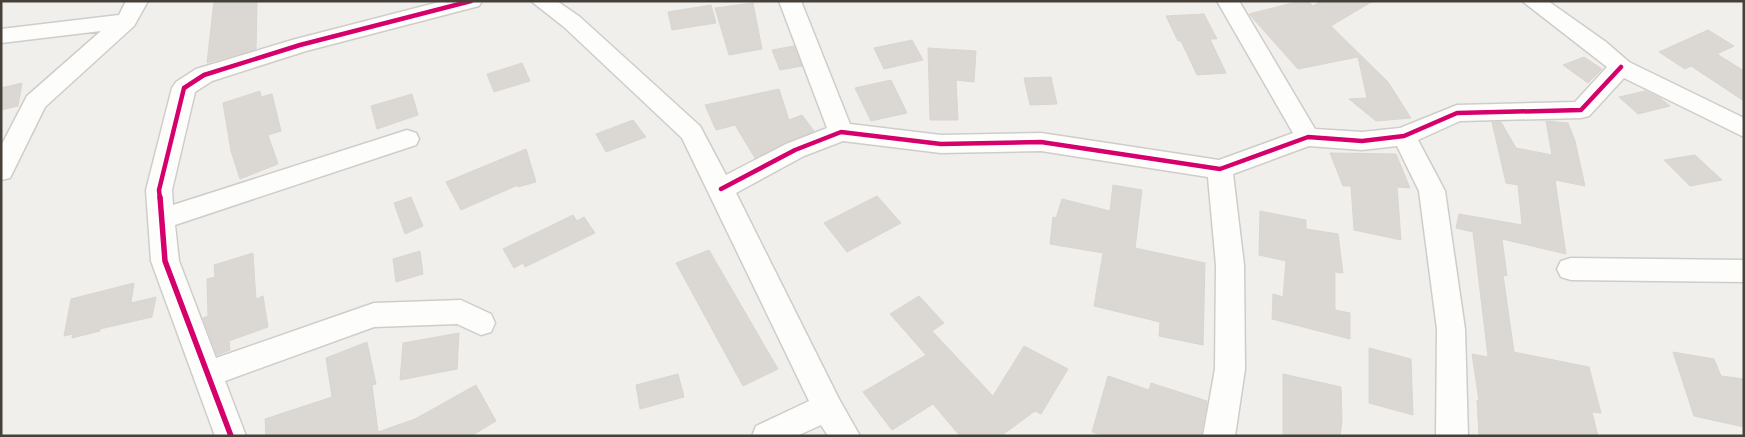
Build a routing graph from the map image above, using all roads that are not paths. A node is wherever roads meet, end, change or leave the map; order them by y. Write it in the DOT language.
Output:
graph roads {
  1 [pos="471,1"];
  2 [pos="542,1"];
  3 [pos="790,1"];
  4 [pos="1228,1"];
  5 [pos="1533,1"];
  6 [pos="131,11"];
  7 [pos="1,36"];
  8 [pos="1621,67"];
  9 [pos="1744,128"];
  10 [pos="841,132"];
  11 [pos="1404,136"];
  12 [pos="1308,137"];
  13 [pos="407,139"];
  14 [pos="1220,170"];
  15 [pos="1,171"];
  16 [pos="722,189"];
  17 [pos="161,219"];
  18 [pos="1571,269"];
  19 [pos="1744,272"];
  20 [pos="481,323"];
  21 [pos="208,374"];
  22 [pos="828,409"];
  23 [pos="231,436"];
  24 [pos="767,436"];
  25 [pos="845,436"];
  26 [pos="1219,436"];
  27 [pos="1452,436"];
  1 -- 17 [label="street"];
  2 -- 16 [label="street"];
  3 -- 10 [label="street"];
  4 -- 12 [label="street"];
  5 -- 8 [label="street"];
  6 -- 7 [label="street"];
  6 -- 15 [label="street"];
  8 -- 9 [label="street"];
  8 -- 11 [label="street"];
  10 -- 14 [label="street"];
  10 -- 16 [label="street"];
  11 -- 12 [label="street"];
  11 -- 27 [label="street"];
  12 -- 14 [label="street"];
  13 -- 17 [label="street"];
  14 -- 26 [label="street"];
  16 -- 22 [label="street"];
  17 -- 21 [label="street"];
  18 -- 19 [label="street"];
  20 -- 21 [label="street"];
  21 -- 23 [label="street"];
  22 -- 24 [label="street"];
  22 -- 25 [label="street"];
}
